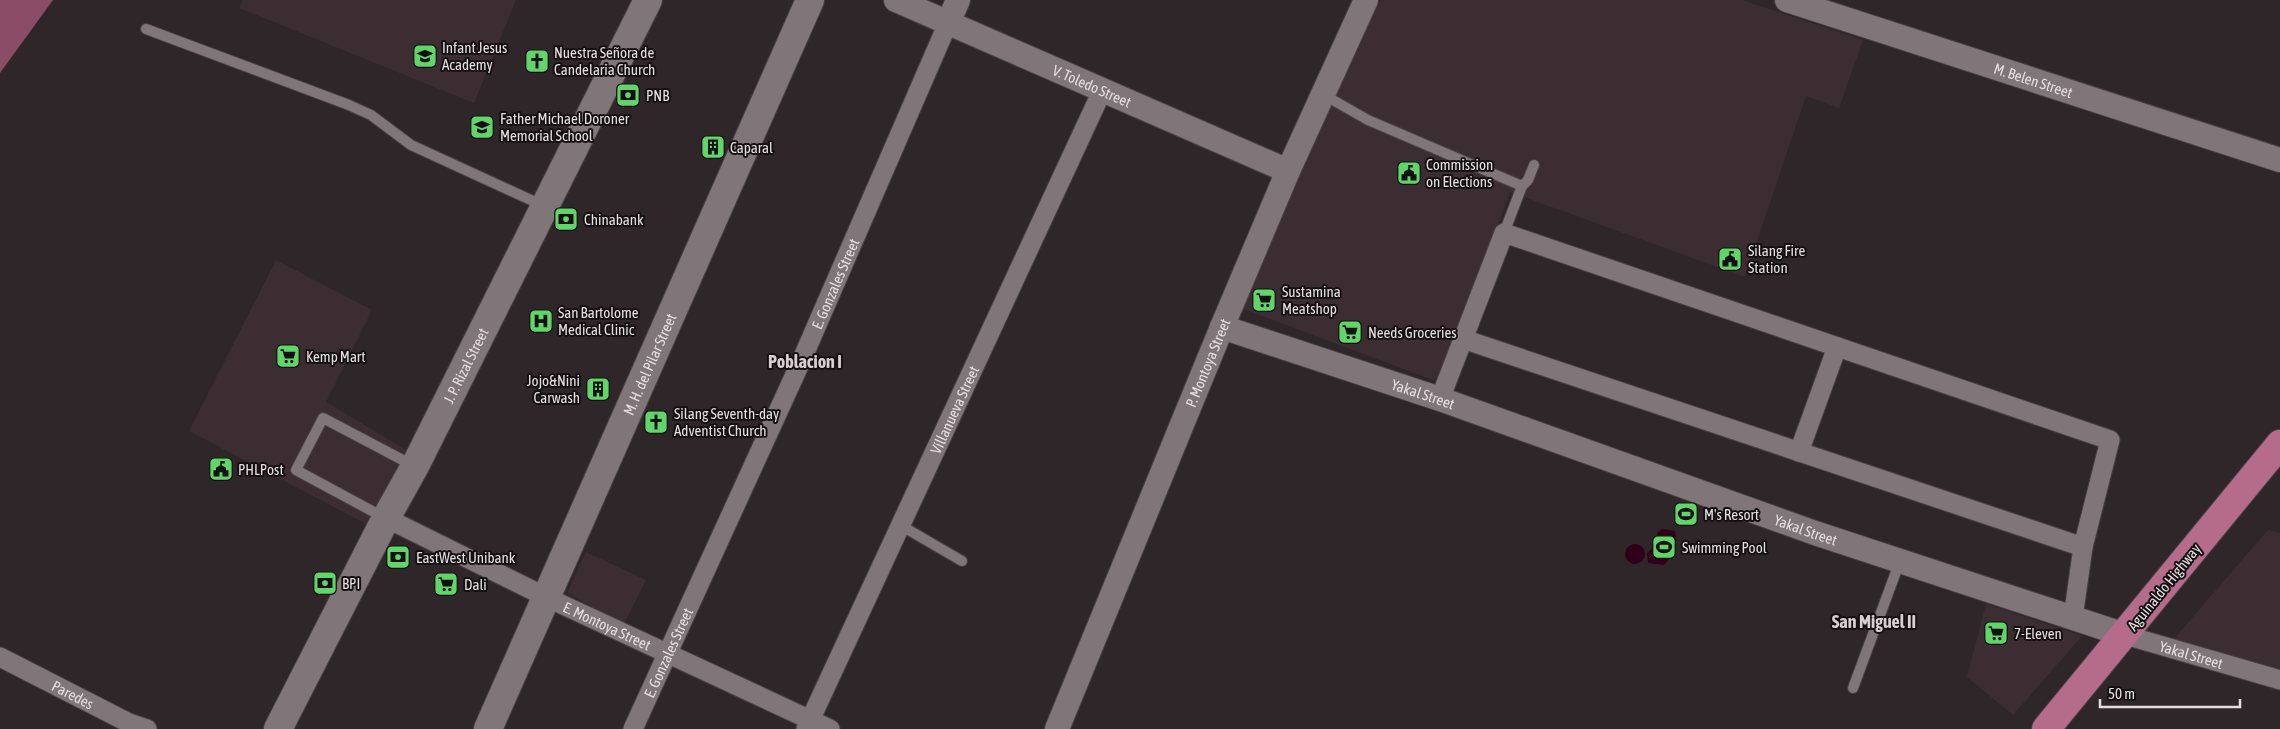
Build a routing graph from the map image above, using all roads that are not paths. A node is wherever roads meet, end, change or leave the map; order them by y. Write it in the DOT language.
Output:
graph roads {
  1 [pos="648,0"];
  2 [pos="810,0"];
  3 [pos="896,0"];
  4 [pos="958,0"];
  5 [pos="1366,0"];
  6 [pos="1787,0"];
  7 [pos="948,23"];
  8 [pos="146,29"];
  9 [pos="1102,91"];
  10 [pos="1324,95"];
  11 [pos="2280,160"];
  12 [pos="1534,165"];
  13 [pos="1288,171"];
  14 [pos="1522,186"];
  15 [pos="545,207"];
  16 [pos="1504,233"];
  17 [pos="1222,327"];
  18 [pos="1463,339"];
  19 [pos="1837,347"];
  20 [pos="1440,399"];
  21 [pos="2280,444"];
  22 [pos="1799,452"];
  23 [pos="415,466"];
  24 [pos="386,518"];
  25 [pos="900,525"];
  26 [pos="2082,547"];
  27 [pos="962,561"];
  28 [pos="1900,561"];
  29 [pos="548,598"];
  30 [pos="2073,618"];
  31 [pos="2125,635"];
  32 [pos="667,654"];
  33 [pos="0,657"];
  34 [pos="2280,680"];
  35 [pos="1853,688"];
  36 [pos="808,724"];
  37 [pos="147,729"];
  38 [pos="278,729"];
  39 [pos="488,729"];
  40 [pos="633,729"];
  41 [pos="830,729"];
  42 [pos="1057,729"];
  43 [pos="2046,729"];
  1 -- 15 [label="main road, J. P. Rizal Street"];
  2 -- 29 [label="main road, M. H. del Pilar Street"];
  3 -- 7 [label="street, V. Toledo Street"];
  4 -- 7 [label="street, E. Gonzales Street"];
  5 -- 10 [label="street, P. Montoya Street"];
  6 -- 11 [label="street, M. Belen Street"];
  7 -- 9 [label="street, V. Toledo Street"];
  7 -- 32 [label="street, E. Gonzales Street"];
  8 -- 15 [label="lane"];
  9 -- 13 [label="street, V. Toledo Street"];
  9 -- 25 [label="street, Villanueva Street"];
  10 -- 13 [label="street, P. Montoya Street"];
  10 -- 14 [label="lane"];
  12 -- 14 [label="lane"];
  13 -- 17 [label="street, P. Montoya Street"];
  14 -- 16 [label="lane"];
  15 -- 23 [label="main road, J. P. Rizal Street"];
  16 -- 18 [label="street"];
  16 -- 19 [label="street"];
  17 -- 20 [label="street, Yakal Street"];
  17 -- 42 [label="street, P. Montoya Street"];
  18 -- 20 [label="street"];
  18 -- 22 [label="street"];
  19 -- 22 [label="street"];
  19 -- 26 [label="street"];
  20 -- 28 [label="street, Yakal Street"];
  21 -- 31 [label="main road, Aguinaldo Highway"];
  22 -- 26 [label="street"];
  23 -- 24 [label="main road, J. P. Rizal Street"];
  23 -- 24 [label="lane"];
  24 -- 29 [label="street, E. Montoya Street"];
  24 -- 38 [label="main road, J. P. Rizal Street"];
  25 -- 27 [label="lane"];
  25 -- 36 [label="street, Villanueva Street"];
  26 -- 30 [label="street"];
  28 -- 30 [label="street, Yakal Street"];
  28 -- 35 [label="lane"];
  29 -- 32 [label="street, E. Montoya Street"];
  29 -- 39 [label="main road, M. H. del Pilar Street"];
  30 -- 31 [label="street, Yakal Street"];
  31 -- 34 [label="street, Yakal Street"];
  31 -- 43 [label="main road, Aguinaldo Highway"];
  32 -- 36 [label="street, E. Montoya Street"];
  32 -- 40 [label="street, E. Gonzales Street"];
  33 -- 37 [label="street, Paredes"];
  36 -- 41 [label="street, E. Montoya Street"];
}
